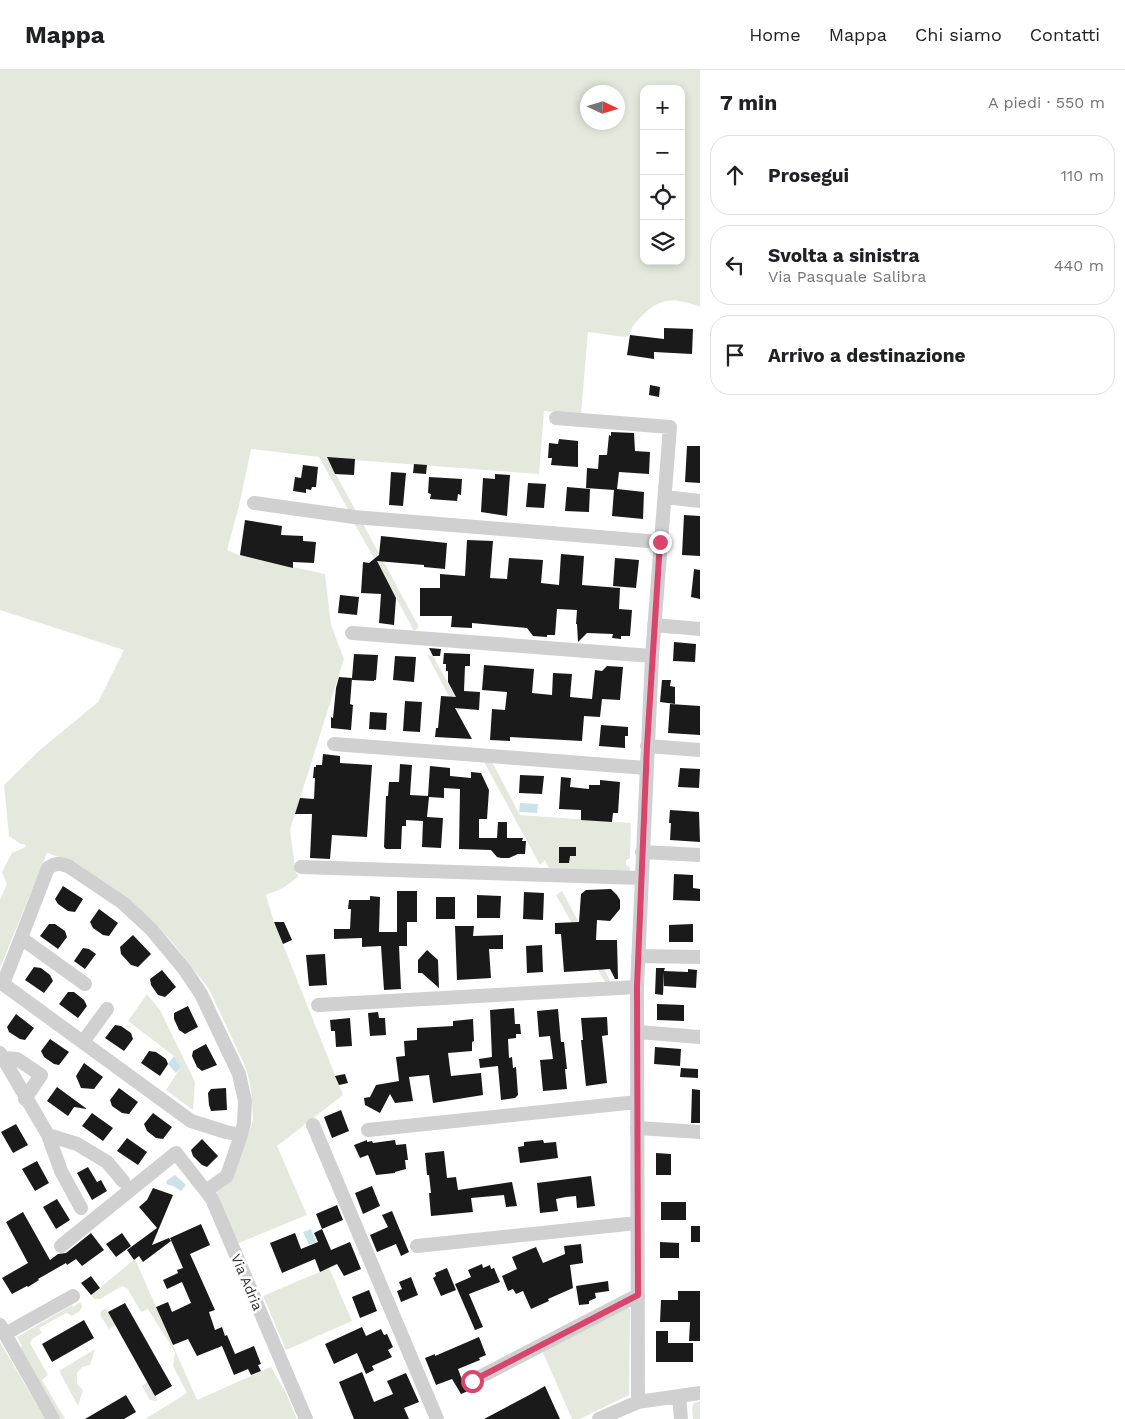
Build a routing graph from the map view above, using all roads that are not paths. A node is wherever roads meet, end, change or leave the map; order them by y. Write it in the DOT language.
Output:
graph roads {
  1 [pos="556,418"];
  2 [pos="665,497"];
  3 [pos="700,501"];
  4 [pos="254,503"];
  5 [pos="660,542"];
  6 [pos="654,624"];
  7 [pos="700,629"];
  8 [pos="352,633"];
  9 [pos="652,656"];
  10 [pos="334,744"];
  11 [pos="647,746"];
  12 [pos="700,750"];
  13 [pos="646,768"];
  14 [pos="642,852"];
  15 [pos="700,855"];
  16 [pos="301,867"];
  17 [pos="641,878"];
  18 [pos="21,938"];
  19 [pos="638,956"];
  20 [pos="700,957"];
  21 [pos="2,983"];
  22 [pos="85,984"];
  23 [pos="637,987"];
  24 [pos="318,1005"];
  25 [pos="107,1009"];
  26 [pos="638,1032"];
  27 [pos="700,1037"];
  28 [pos="83,1042"];
  29 [pos="1,1055"];
  30 [pos="25,1099"];
  31 [pos="637,1102"];
  32 [pos="313,1125"];
  33 [pos="637,1128"];
  34 [pos="368,1130"];
  35 [pos="700,1132"];
  36 [pos="48,1135"];
  37 [pos="241,1135"];
  38 [pos="123,1181"];
  39 [pos="206,1191"];
  40 [pos="81,1208"];
  41 [pos="637,1223"];
  42 [pos="61,1246"];
  43 [pos="417,1246"];
  44 [pos="638,1295"];
  45 [pos="73,1296"];
  46 [pos="2,1330"];
  47 [pos="472,1381"];
  48 [pos="700,1393"];
  49 [pos="679,1396"];
  50 [pos="638,1402"];
  51 [pos="53,1419"];
  52 [pos="306,1419"];
  53 [pos="437,1419"];
  54 [pos="599,1419"];
  55 [pos="681,1419"];
  1 -- 2 [label="street"];
  2 -- 3 [label="street"];
  2 -- 5 [label="street"];
  4 -- 5 [label="street"];
  5 -- 6 [label="street"];
  6 -- 7 [label="street"];
  6 -- 9 [label="street"];
  8 -- 9 [label="street"];
  9 -- 11 [label="street"];
  10 -- 13 [label="street"];
  11 -- 12 [label="street"];
  11 -- 13 [label="street"];
  13 -- 14 [label="street"];
  14 -- 15 [label="street"];
  14 -- 17 [label="street"];
  16 -- 17 [label="street"];
  17 -- 19 [label="street"];
  18 -- 21 [label="street"];
  18 -- 22 [label="street"];
  18 -- 37 [label="street"];
  19 -- 20 [label="street"];
  19 -- 23 [label="street"];
  21 -- 28 [label="street"];
  23 -- 24 [label="street"];
  23 -- 26 [label="street"];
  25 -- 28 [label="street"];
  26 -- 27 [label="street"];
  26 -- 31 [label="street"];
  28 -- 37 [label="street"];
  29 -- 30 [label="street"];
  29 -- 30 [label="street"];
  30 -- 36 [label="street"];
  31 -- 33 [label="street"];
  31 -- 34 [label="street"];
  32 -- 53 [label="street"];
  33 -- 35 [label="street"];
  33 -- 41 [label="street"];
  36 -- 38 [label="street"];
  36 -- 40 [label="street"];
  37 -- 39 [label="street"];
  39 -- 42 [label="street, Via Adria"];
  39 -- 52 [label="street, Via Adria"];
  41 -- 43 [label="street"];
  41 -- 44 [label="street"];
  44 -- 47 [label="street"];
  44 -- 50 [label="street"];
  45 -- 46 [label="street"];
  46 -- 51 [label="street"];
  48 -- 49 [label="street"];
  49 -- 50 [label="street"];
  49 -- 55 [label="street"];
  50 -- 54 [label="street"];
}
